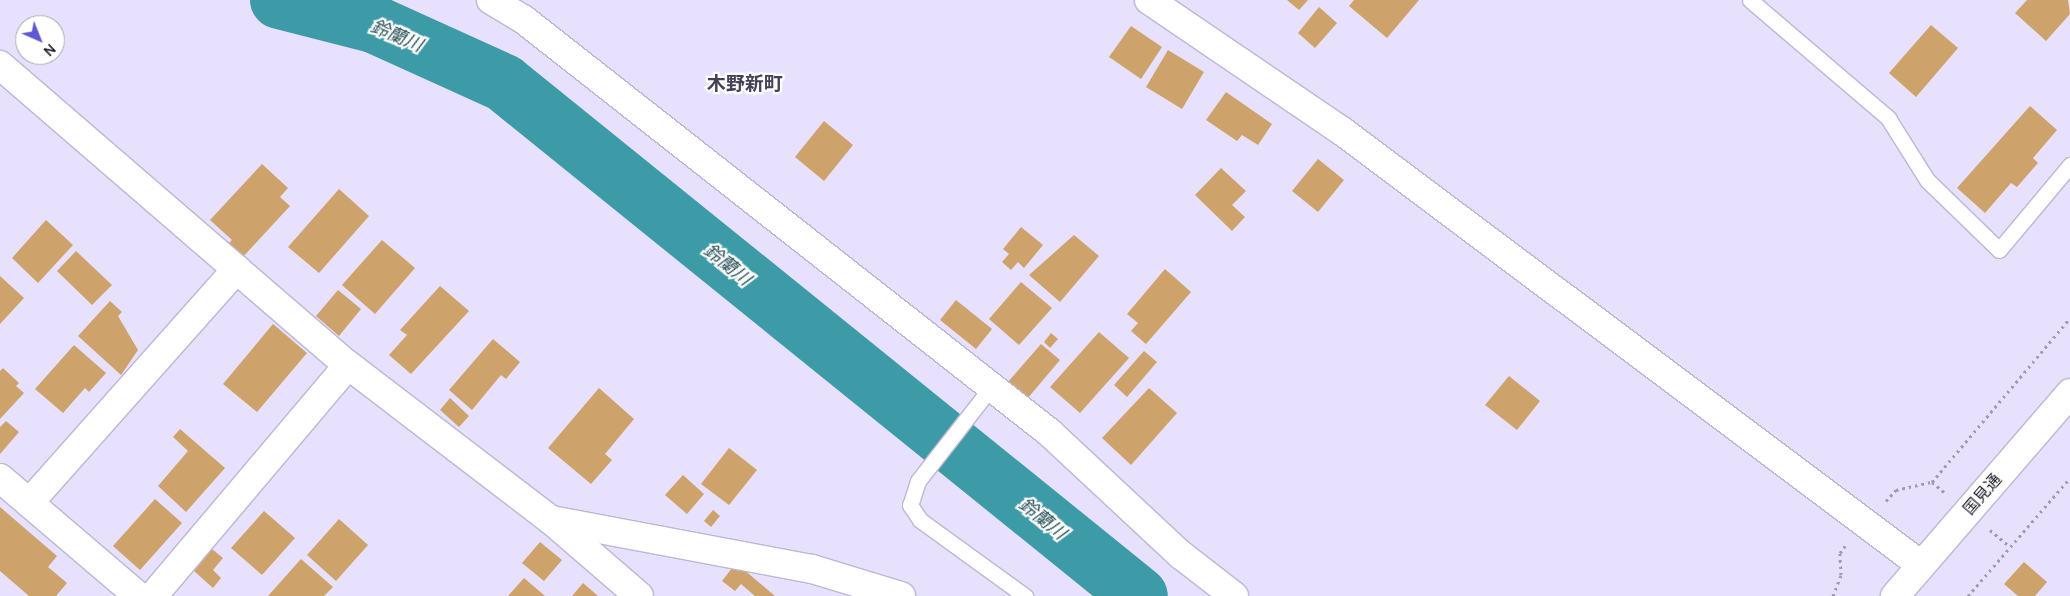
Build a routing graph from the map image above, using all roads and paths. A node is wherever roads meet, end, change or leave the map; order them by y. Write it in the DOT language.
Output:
graph roads {
  1 [pos="490,0"];
  2 [pos="1149,0"];
  3 [pos="1750,0"];
  4 [pos="0,65"];
  5 [pos="2070,165"];
  6 [pos="237,269"];
  7 [pos="2070,318"];
  8 [pos="348,365"];
  9 [pos="992,386"];
  10 [pos="2070,393"];
  11 [pos="0,478"];
  12 [pos="2070,478"];
  13 [pos="29,503"];
  14 [pos="551,520"];
  15 [pos="1866,523"];
  16 [pos="1921,564"];
  17 [pos="138,596"];
  18 [pos="153,596"];
  19 [pos="639,596"];
  20 [pos="901,596"];
  21 [pos="1025,596"];
  22 [pos="1234,596"];
  23 [pos="1832,596"];
  24 [pos="1895,596"];
  25 [pos="1968,596"];
  1 -- 9 [label="street"];
  2 -- 15 [label="street"];
  3 -- 5 [label="lane"];
  4 -- 6 [label="street"];
  6 -- 8 [label="street"];
  6 -- 13 [label="street"];
  7 -- 15 [label="path"];
  8 -- 14 [label="street"];
  8 -- 18 [label="street"];
  9 -- 21 [label="lane"];
  9 -- 22 [label="street"];
  10 -- 16 [label="street, 国見通"];
  11 -- 13 [label="street"];
  12 -- 25 [label="path"];
  13 -- 17 [label="street"];
  14 -- 19 [label="street"];
  14 -- 20 [label="street"];
  15 -- 16 [label="street"];
  15 -- 23 [label="path"];
  16 -- 24 [label="street, 国見通"];
}
